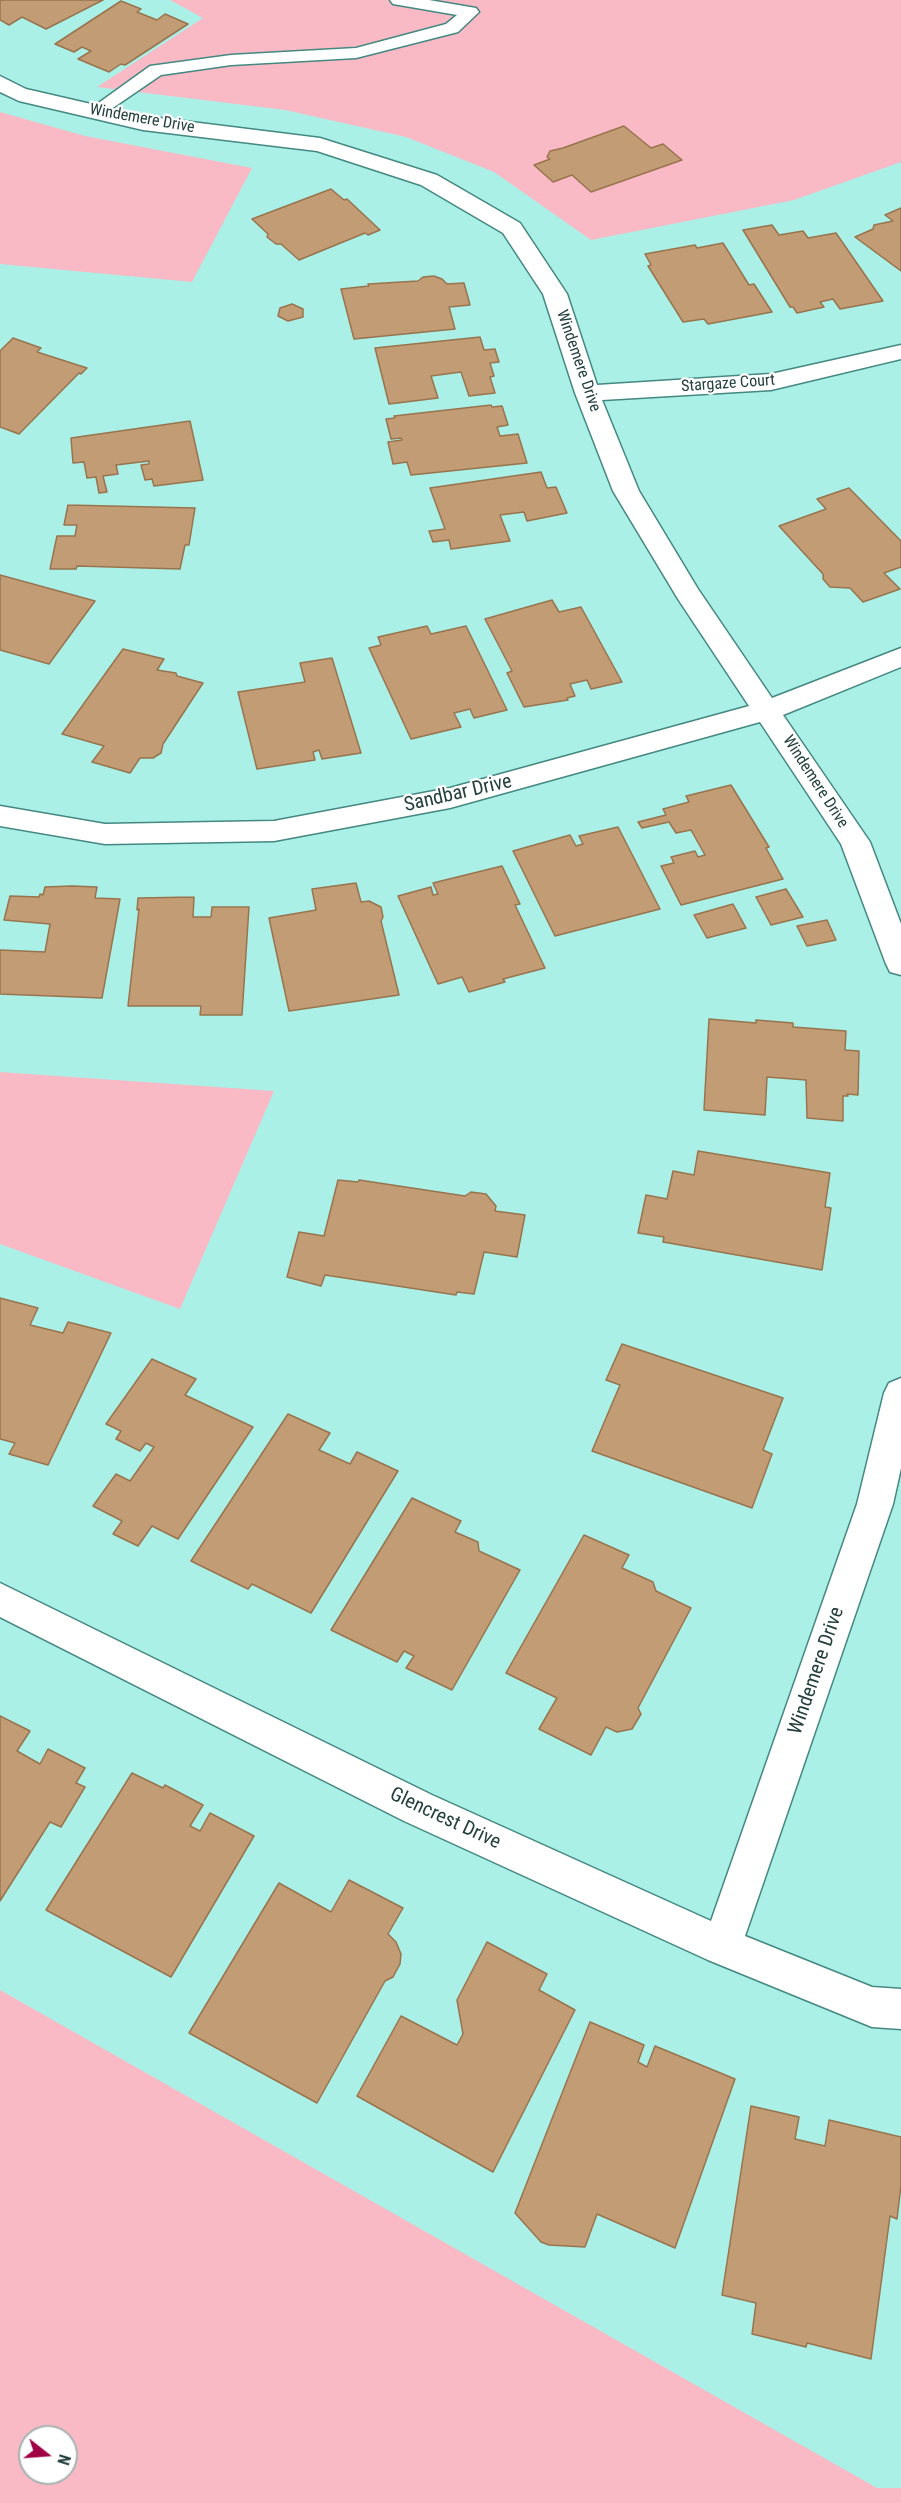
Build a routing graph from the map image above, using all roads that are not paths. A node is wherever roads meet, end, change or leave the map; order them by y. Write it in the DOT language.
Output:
graph roads {
  1 [pos="399,0"];
  2 [pos="0,83"];
  3 [pos="95,112"];
  4 [pos="901,352"];
  5 [pos="587,393"];
  6 [pos="901,657"];
  7 [pos="768,710"];
  8 [pos="0,816"];
  9 [pos="901,964"];
  10 [pos="901,1393"];
  11 [pos="0,1599"];
  12 [pos="722,1946"];
  13 [pos="901,2009"];
  1 -- 3 [label="lane"];
  2 -- 3 [label="street, Windemere Drive"];
  3 -- 5 [label="street, Windemere Drive"];
  4 -- 5 [label="street, Stargaze Court"];
  5 -- 7 [label="street, Windemere Drive"];
  6 -- 7 [label="street, Sandbar Drive"];
  7 -- 8 [label="street, Sandbar Drive"];
  7 -- 9 [label="street, Windemere Drive"];
  10 -- 12 [label="street, Windemere Drive"];
  11 -- 12 [label="street, Glencrest Drive"];
  12 -- 13 [label="street, Glencrest Drive"];
}
